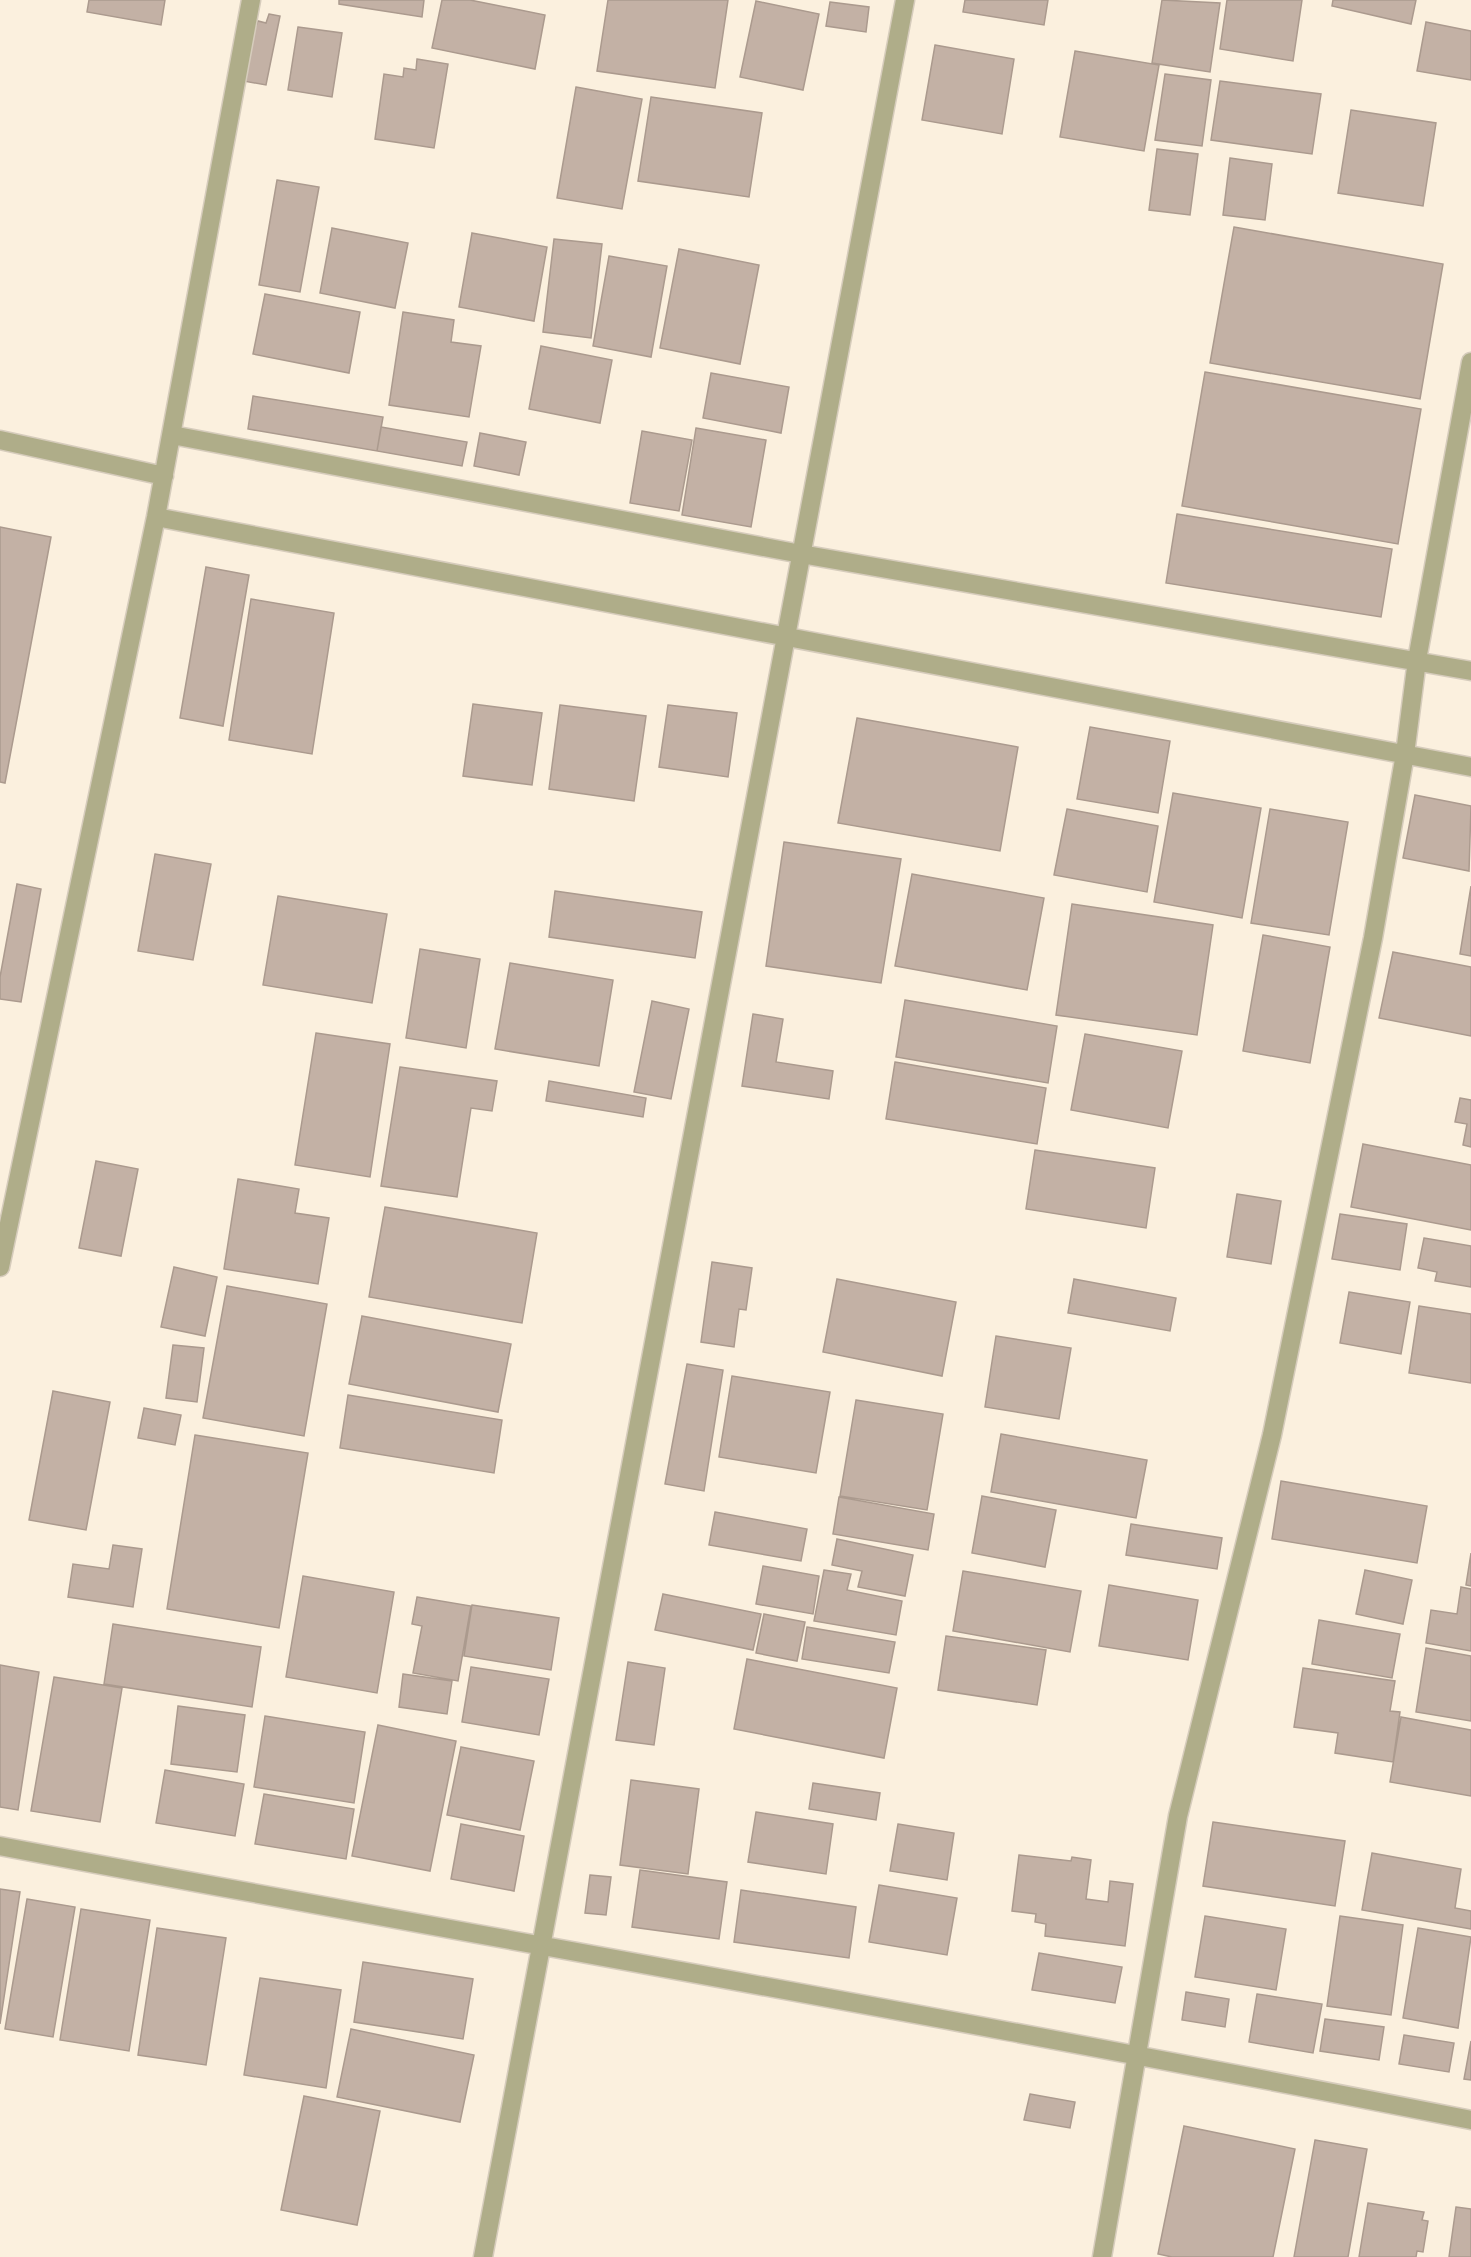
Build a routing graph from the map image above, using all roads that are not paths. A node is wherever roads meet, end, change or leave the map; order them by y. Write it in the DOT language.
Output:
graph roads {
  1 [pos="251,0"];
  2 [pos="905,0"];
  3 [pos="1471,362"];
  4 [pos="172,435"];
  5 [pos="0,440"];
  6 [pos="164,476"];
  7 [pos="156,517"];
  8 [pos="801,554"];
  9 [pos="785,637"];
  10 [pos="1417,660"];
  11 [pos="1471,671"];
  12 [pos="1405,754"];
  13 [pos="1471,767"];
  14 [pos="0,1267"];
  15 [pos="0,1846"];
  16 [pos="539,1947"];
  17 [pos="1138,2054"];
  18 [pos="1471,2120"];
  19 [pos="483,2257"];
  20 [pos="1102,2257"];
  1 -- 4 [label="street"];
  2 -- 8 [label="street"];
  3 -- 10 [label="street"];
  4 -- 6 [label="street"];
  4 -- 8 [label="street"];
  5 -- 6 [label="street"];
  6 -- 7 [label="street"];
  7 -- 9 [label="street"];
  7 -- 14 [label="street"];
  8 -- 9 [label="street"];
  8 -- 10 [label="street"];
  9 -- 12 [label="street"];
  9 -- 16 [label="street"];
  10 -- 11 [label="street"];
  10 -- 12 [label="street"];
  12 -- 13 [label="street"];
  12 -- 17 [label="street"];
  15 -- 16 [label="street"];
  16 -- 17 [label="street"];
  16 -- 19 [label="street"];
  17 -- 18 [label="street"];
  17 -- 20 [label="street"];
}
